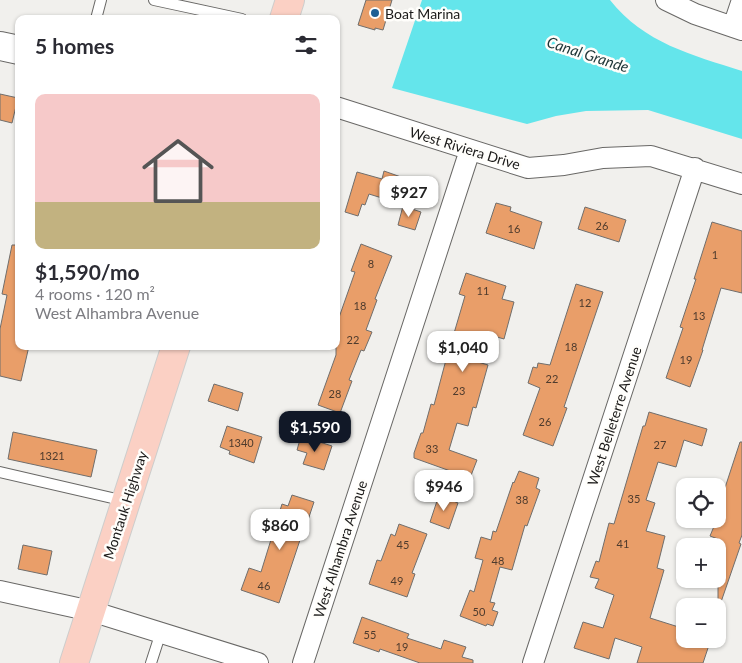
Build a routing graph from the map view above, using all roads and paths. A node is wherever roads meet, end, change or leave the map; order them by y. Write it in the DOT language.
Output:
graph roads {
  1 [pos="101,0"];
  2 [pos="154,0"];
  3 [pos="290,0"];
  4 [pos="666,0"];
  5 [pos="742,0"];
  6 [pos="97,15"];
  7 [pos="223,15"];
  8 [pos="285,15"];
  9 [pos="738,28"];
  10 [pos="0,46"];
  11 [pos="15,49"];
  12 [pos="340,108"];
  13 [pos="470,150"];
  14 [pos="695,168"];
  15 [pos="742,184"];
  16 [pos="175,350"];
  17 [pos="0,472"];
  18 [pos="126,502"];
  19 [pos="0,591"];
  20 [pos="91,611"];
  21 [pos="161,632"];
  22 [pos="74,663"];
  23 [pos="152,663"];
  24 [pos="258,663"];
  25 [pos="303,663"];
  26 [pos="534,663"];
  1 -- 6 [label="lane"];
  2 -- 7 [label="lane"];
  3 -- 8 [label="main road"];
  4 -- 9 [label="street"];
  5 -- 9 [label="street"];
  10 -- 11 [label="street"];
  12 -- 13 [label="street, West Riviera Drive"];
  13 -- 14 [label="street, West Riviera Drive"];
  13 -- 25 [label="street, West Alhambra Avenue"];
  14 -- 15 [label="street, West Riviera Drive"];
  14 -- 26 [label="street, West Belleterre Avenue"];
  16 -- 18 [label="main road, Montauk Highway"];
  17 -- 18 [label="lane"];
  18 -- 20 [label="main road, Montauk Highway"];
  19 -- 20 [label="street"];
  20 -- 21 [label="street"];
  20 -- 22 [label="main road, Montauk Highway"];
  21 -- 23 [label="lane"];
  21 -- 24 [label="street"];
}
